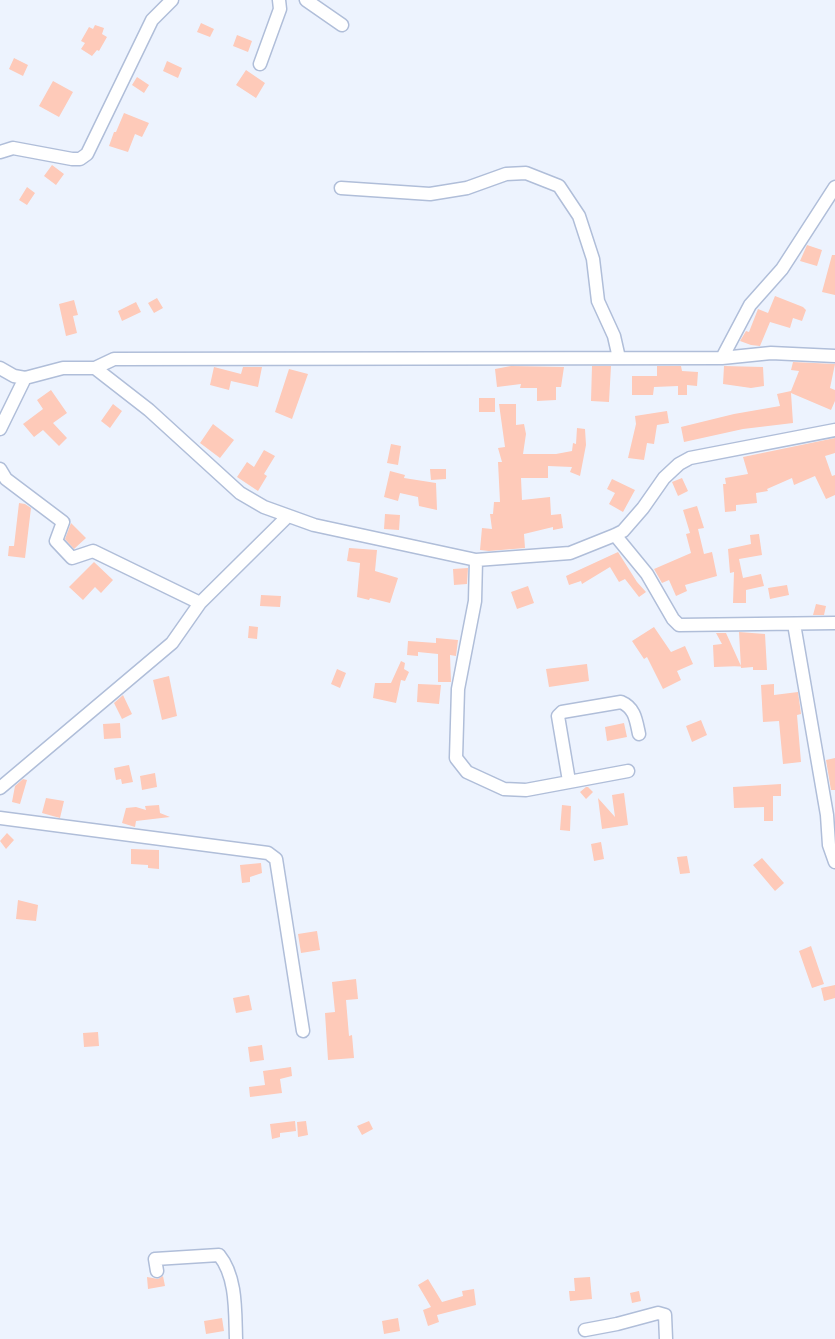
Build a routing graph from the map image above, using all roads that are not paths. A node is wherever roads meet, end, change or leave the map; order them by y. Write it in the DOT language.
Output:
graph roads {
  1 [pos="172,0"];
  2 [pos="279,0"];
  3 [pos="306,0"];
  4 [pos="342,25"];
  5 [pos="260,64"];
  6 [pos="0,152"];
  7 [pos="835,187"];
  8 [pos="341,188"];
  9 [pos="835,356"];
  10 [pos="619,358"];
  11 [pos="722,358"];
  12 [pos="0,368"];
  13 [pos="94,368"];
  14 [pos="25,378"];
  15 [pos="0,429"];
  16 [pos="835,430"];
  17 [pos="0,469"];
  18 [pos="288,516"];
  19 [pos="615,535"];
  20 [pos="476,560"];
  21 [pos="200,603"];
  22 [pos="835,623"];
  23 [pos="794,624"];
  24 [pos="639,734"];
  25 [pos="628,771"];
  26 [pos="569,781"];
  27 [pos="0,788"];
  28 [pos="0,818"];
  29 [pos="835,862"];
  30 [pos="303,1031"];
  31 [pos="157,1271"];
  32 [pos="585,1330"];
  33 [pos="236,1339"];
  34 [pos="666,1339"];
  1 -- 6 [label="street"];
  2 -- 5 [label="street"];
  3 -- 4 [label="street"];
  7 -- 11 [label="street"];
  8 -- 10 [label="street"];
  9 -- 11 [label="street"];
  10 -- 11 [label="street"];
  10 -- 13 [label="street"];
  12 -- 14 [label="street"];
  13 -- 14 [label="street"];
  13 -- 18 [label="street"];
  14 -- 15 [label="street"];
  16 -- 19 [label="street"];
  17 -- 21 [label="street"];
  18 -- 20 [label="street"];
  18 -- 21 [label="street"];
  19 -- 20 [label="street"];
  19 -- 23 [label="street"];
  20 -- 26 [label="street"];
  21 -- 27 [label="street"];
  22 -- 23 [label="street"];
  23 -- 29 [label="street"];
  24 -- 26 [label="street"];
  25 -- 26 [label="street"];
  28 -- 30 [label="street"];
  31 -- 33 [label="street"];
  32 -- 34 [label="street"];
}
